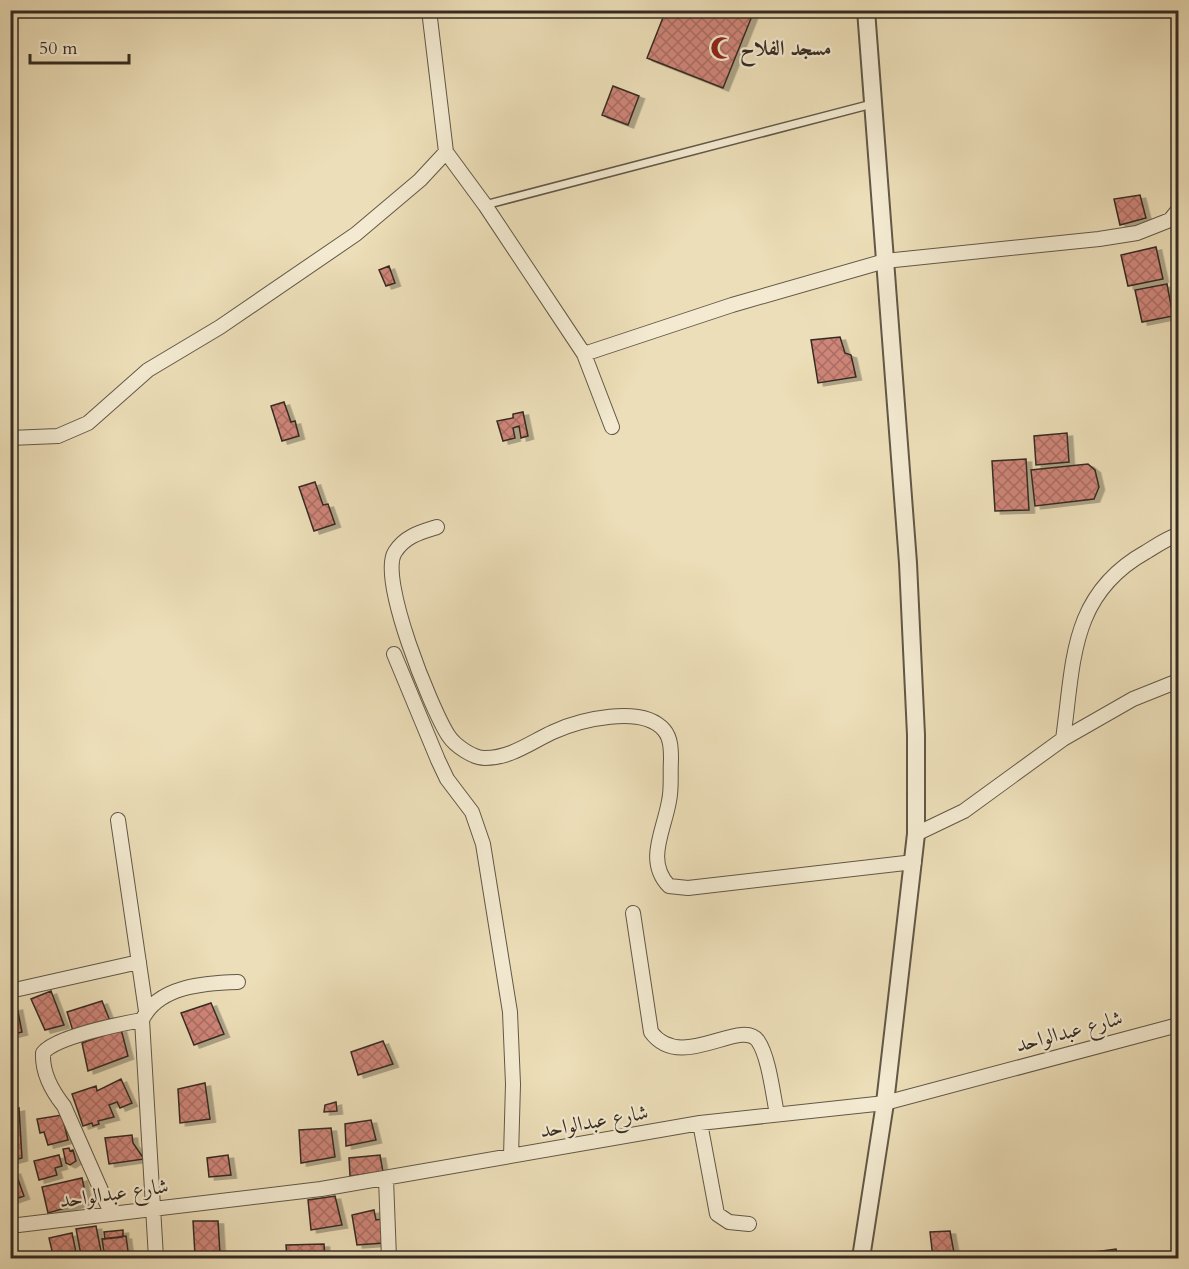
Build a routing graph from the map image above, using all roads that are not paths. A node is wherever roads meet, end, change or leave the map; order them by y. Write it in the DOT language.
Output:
graph roads {
  1 [pos="429,10"];
  2 [pos="866,10"];
  3 [pos="873,104"];
  4 [pos="446,152"];
  5 [pos="485,205"];
  6 [pos="1178,212"];
  7 [pos="885,261"];
  8 [pos="584,354"];
  9 [pos="612,428"];
  10 [pos="10,438"];
  11 [pos="437,527"];
  12 [pos="1179,535"];
  13 [pos="394,654"];
  14 [pos="1179,681"];
  15 [pos="1063,739"];
  16 [pos="118,820"];
  17 [pos="916,834"];
  18 [pos="914,862"];
  19 [pos="633,913"];
  20 [pos="139,962"];
  21 [pos="238,982"];
  22 [pos="10,991"];
  23 [pos="144,1016"];
  24 [pos="1179,1025"];
  25 [pos="885,1103"];
  26 [pos="777,1114"];
  27 [pos="700,1124"];
  28 [pos="511,1156"];
  29 [pos="386,1179"];
  30 [pos="155,1208"];
  31 [pos="111,1213"];
  32 [pos="749,1224"];
  33 [pos="10,1226"];
  34 [pos="156,1258"];
  35 [pos="389,1258"];
  36 [pos="861,1258"];
  1 -- 4 [label="street"];
  2 -- 3 [label="street"];
  3 -- 5 [label="lane"];
  3 -- 7 [label="street"];
  4 -- 5 [label="street"];
  4 -- 10 [label="street"];
  5 -- 8 [label="street"];
  6 -- 7 [label="street"];
  7 -- 8 [label="street"];
  7 -- 17 [label="street"];
  8 -- 9 [label="street"];
  11 -- 18 [label="street"];
  12 -- 15 [label="street"];
  13 -- 28 [label="street"];
  14 -- 15 [label="street"];
  15 -- 17 [label="street"];
  16 -- 20 [label="street"];
  17 -- 18 [label="street"];
  18 -- 25 [label="street"];
  19 -- 26 [label="street"];
  20 -- 22 [label="street"];
  20 -- 23 [label="street"];
  21 -- 23 [label="street"];
  23 -- 30 [label="street"];
  23 -- 31 [label="street"];
  24 -- 25 [label="street, شارع عبدالواحد"];
  25 -- 26 [label="street, شارع عبدالواحد"];
  25 -- 36 [label="street"];
  26 -- 27 [label="street, شارع عبدالواحد"];
  27 -- 28 [label="street, شارع عبدالواحد"];
  27 -- 32 [label="street"];
  28 -- 29 [label="street, شارع عبدالواحد"];
  29 -- 30 [label="street, شارع عبدالواحد"];
  29 -- 35 [label="street"];
  30 -- 31 [label="street, شارع عبدالواحد"];
  30 -- 34 [label="street"];
  31 -- 33 [label="street, شارع عبدالواحد"];
}
